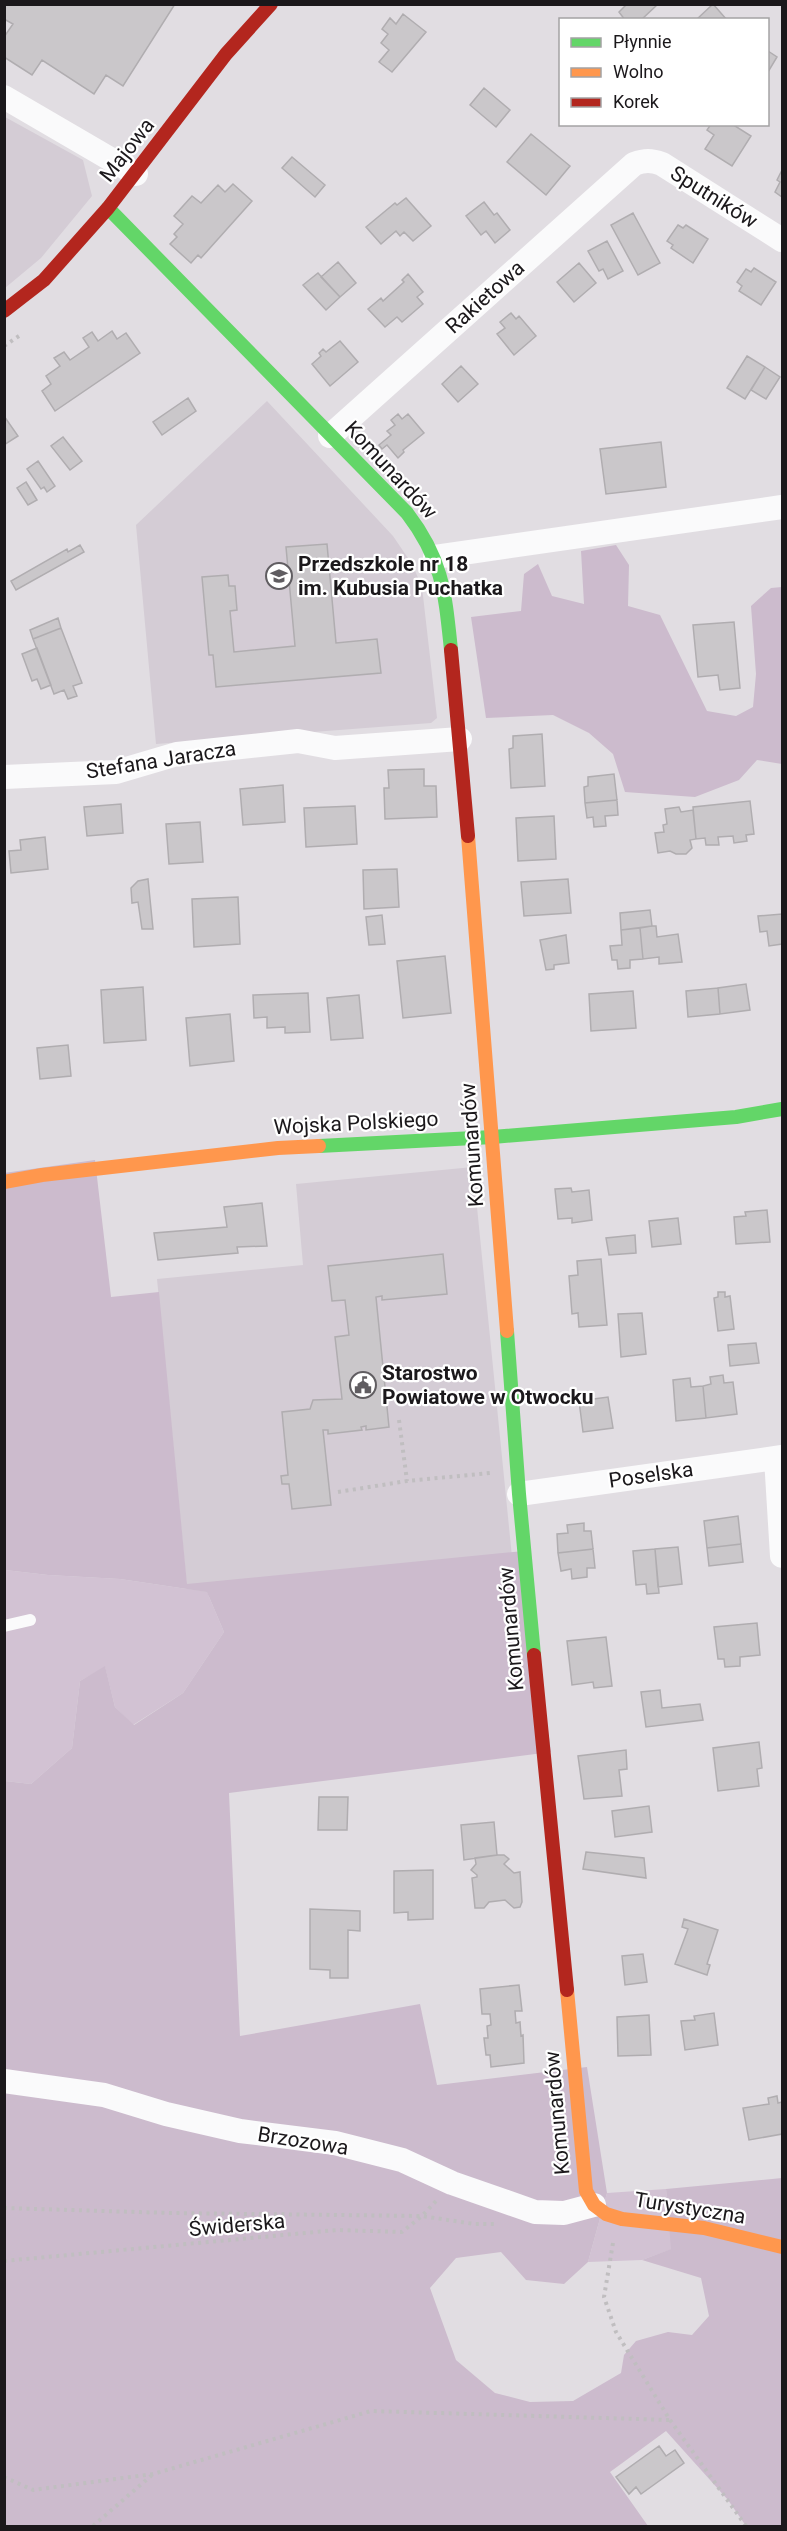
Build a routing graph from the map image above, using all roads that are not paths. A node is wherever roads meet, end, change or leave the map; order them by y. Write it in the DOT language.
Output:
graph roads {
  1 [pos="271,4"];
  2 [pos="4,97"];
  3 [pos="642,161"];
  4 [pos="136,174"];
  5 [pos="108,208"];
  6 [pos="783,240"];
  7 [pos="4,311"];
  8 [pos="330,436"];
  9 [pos="783,507"];
  10 [pos="435,557"];
  11 [pos="460,739"];
  12 [pos="4,777"];
  13 [pos="783,1109"];
  14 [pos="493,1137"];
  15 [pos="4,1182"];
  16 [pos="779,1457"];
  17 [pos="519,1494"];
  18 [pos="783,1556"];
  19 [pos="30,1620"];
  20 [pos="4,1626"];
  21 [pos="4,2081"];
  22 [pos="594,2205"];
  23 [pos="783,2247"];
  1 -- 4 [label="street, Majowa"];
  2 -- 4 [label="street"];
  3 -- 6 [label="street, Sputników"];
  3 -- 8 [label="street, Rakietowa"];
  4 -- 5 [label="street, Majowa"];
  5 -- 7 [label="street, Majowa"];
  5 -- 8 [label="street, Komunardów"];
  8 -- 10 [label="street, Komunardów"];
  9 -- 10 [label="street"];
  10 -- 11 [label="street, Komunardów"];
  11 -- 12 [label="street, Stefana Jaracza"];
  11 -- 14 [label="street, Komunardów"];
  13 -- 14 [label="street, Wojska Polskiego"];
  14 -- 15 [label="street, Wojska Polskiego"];
  14 -- 17 [label="street, Komunardów"];
  16 -- 17 [label="street, Poselska"];
  16 -- 18 [label="street"];
  17 -- 22 [label="street, Komunardów"];
  19 -- 20 [label="lane"];
  21 -- 22 [label="street, Brzozowa"];
  22 -- 23 [label="street, Turystyczna"];
}
